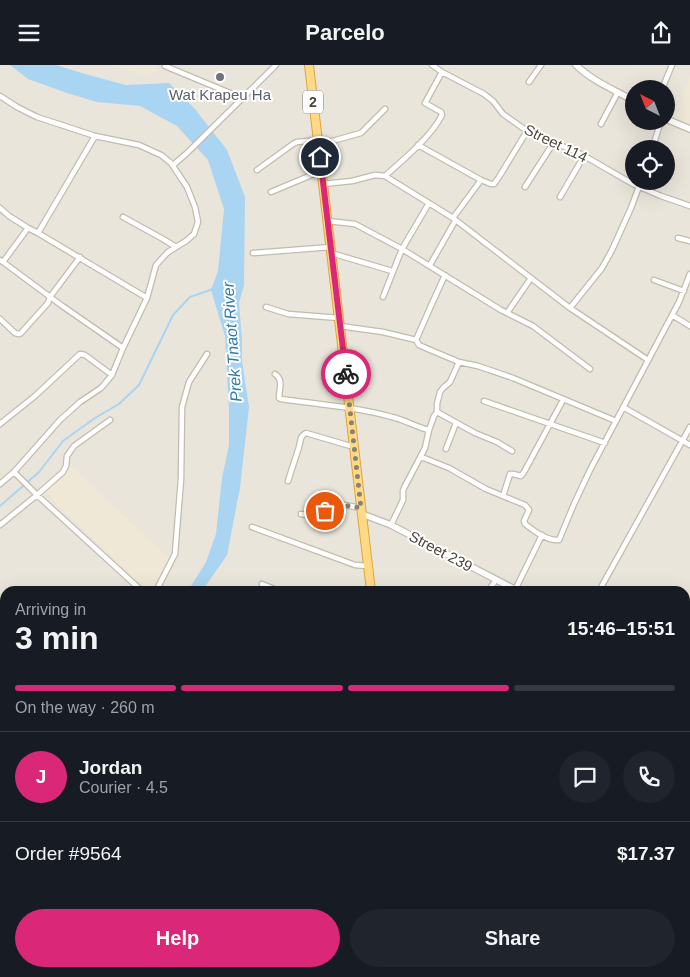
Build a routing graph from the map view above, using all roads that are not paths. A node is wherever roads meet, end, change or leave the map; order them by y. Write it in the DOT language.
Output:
graph roads {
  1 [pos="276,65"];
  2 [pos="309,65"];
  3 [pos="432,65"];
  4 [pos="540,65"];
  5 [pos="576,65"];
  6 [pos="672,65"];
  7 [pos="165,66"];
  8 [pos="442,72"];
  9 [pos="666,80"];
  10 [pos="528,82"];
  11 [pos="618,92"];
  12 [pos="0,96"];
  13 [pos="625,96"];
  14 [pos="242,97"];
  15 [pos="385,109"];
  16 [pos="675,123"];
  17 [pos="601,124"];
  18 [pos="690,129"];
  19 [pos="527,131"];
  20 [pos="95,136"];
  21 [pos="318,142"];
  22 [pos="554,143"];
  23 [pos="418,145"];
  24 [pos="584,156"];
  25 [pos="173,165"];
  26 [pos="257,170"];
  27 [pos="321,171"];
  28 [pos="384,177"];
  29 [pos="481,180"];
  30 [pos="625,180"];
  31 [pos="324,184"];
  32 [pos="525,187"];
  33 [pos="638,190"];
  34 [pos="646,190"];
  35 [pos="271,192"];
  36 [pos="560,197"];
  37 [pos="429,203"];
  38 [pos="690,206"];
  39 [pos="0,208"];
  40 [pos="123,217"];
  41 [pos="454,219"];
  42 [pos="328,221"];
  43 [pos="28,228"];
  44 [pos="38,233"];
  45 [pos="678,238"];
  46 [pos="690,241"];
  47 [pos="176,247"];
  48 [pos="402,249"];
  49 [pos="331,250"];
  50 [pos="253,253"];
  51 [pos="80,257"];
  52 [pos="2,261"];
  53 [pos="430,265"];
  54 [pos="392,271"];
  55 [pos="690,274"];
  56 [pos="446,275"];
  57 [pos="531,278"];
  58 [pos="654,280"];
  59 [pos="687,288"];
  60 [pos="50,297"];
  61 [pos="382,297"];
  62 [pos="147,298"];
  63 [pos="266,307"];
  64 [pos="570,308"];
  65 [pos="507,313"];
  66 [pos="672,315"];
  67 [pos="0,319"];
  68 [pos="339,322"];
  69 [pos="690,326"];
  70 [pos="416,340"];
  71 [pos="123,348"];
  72 [pos="207,354"];
  73 [pos="648,360"];
  74 [pos="459,361"];
  75 [pos="590,369"];
  76 [pos="275,374"];
  77 [pos="112,375"];
  78 [pos="563,400"];
  79 [pos="484,401"];
  80 [pos="623,407"];
  81 [pos="350,408"];
  82 [pos="437,412"];
  83 [pos="110,420"];
  84 [pos="616,421"];
  85 [pos="456,423"];
  86 [pos="0,424"];
  87 [pos="550,424"];
  88 [pos="690,427"];
  89 [pos="429,430"];
  90 [pos="682,441"];
  91 [pos="605,443"];
  92 [pos="690,445"];
  93 [pos="354,447"];
  94 [pos="446,449"];
  95 [pos="512,451"];
  96 [pos="420,458"];
  97 [pos="14,472"];
  98 [pos="288,481"];
  99 [pos="0,483"];
  100 [pos="37,495"];
  101 [pos="503,496"];
  102 [pos="361,511"];
  103 [pos="301,514"];
  104 [pos="0,525"];
  105 [pos="391,525"];
  106 [pos="252,527"];
  107 [pos="542,535"];
  108 [pos="368,567"];
  109 [pos="496,580"];
  110 [pos="262,584"];
  111 [pos="137,586"];
  112 [pos="159,586"];
  113 [pos="267,586"];
  114 [pos="370,586"];
  115 [pos="492,586"];
  116 [pos="508,586"];
  117 [pos="518,586"];
  118 [pos="602,586"];
  1 -- 14 [label="street"];
  2 -- 21 [label="highway, 2"];
  3 -- 8 [label="street, Street 114"];
  4 -- 10 [label="street"];
  5 -- 11 [label="street"];
  6 -- 9 [label="street"];
  7 -- 14 [label="street"];
  8 -- 19 [label="street, Street 114"];
  8 -- 23 [label="street"];
  11 -- 13 [label="street"];
  11 -- 17 [label="street"];
  12 -- 20 [label="street"];
  14 -- 25 [label="street"];
  15 -- 21 [label="street"];
  16 -- 18 [label="street"];
  19 -- 22 [label="street, Street 114"];
  19 -- 29 [label="street"];
  20 -- 25 [label="street"];
  20 -- 44 [label="street"];
  21 -- 26 [label="street"];
  21 -- 27 [label="highway, 2"];
  22 -- 24 [label="street, Street 114"];
  22 -- 32 [label="street"];
  23 -- 28 [label="street"];
  23 -- 29 [label="street"];
  24 -- 30 [label="street, Street 114"];
  24 -- 36 [label="street"];
  25 -- 47 [label="street"];
  27 -- 31 [label="highway, 2"];
  27 -- 35 [label="street"];
  28 -- 31 [label="street"];
  28 -- 37 [label="street"];
  29 -- 41 [label="street"];
  31 -- 42 [label="highway, 2"];
  33 -- 64 [label="street"];
  34 -- 38 [label="street, Street 114"];
  37 -- 41 [label="street"];
  37 -- 48 [label="street"];
  39 -- 43 [label="street"];
  40 -- 47 [label="street"];
  41 -- 53 [label="street"];
  41 -- 57 [label="street"];
  42 -- 48 [label="street"];
  42 -- 49 [label="highway, 2"];
  43 -- 44 [label="street"];
  43 -- 52 [label="street"];
  44 -- 51 [label="street"];
  45 -- 46 [label="street"];
  47 -- 62 [label="street"];
  48 -- 53 [label="street"];
  48 -- 54 [label="street"];
  49 -- 50 [label="street"];
  49 -- 54 [label="street"];
  49 -- 68 [label="highway, 2"];
  51 -- 60 [label="street"];
  51 -- 62 [label="street"];
  52 -- 60 [label="street"];
  53 -- 56 [label="street"];
  54 -- 61 [label="street"];
  55 -- 59 [label="street"];
  56 -- 65 [label="street"];
  56 -- 70 [label="street"];
  57 -- 64 [label="street"];
  57 -- 65 [label="street"];
  58 -- 59 [label="street"];
  59 -- 66 [label="street"];
  60 -- 67 [label="street"];
  60 -- 71 [label="street"];
  62 -- 71 [label="street"];
  63 -- 68 [label="street"];
  64 -- 73 [label="street"];
  65 -- 75 [label="street"];
  66 -- 69 [label="street"];
  66 -- 73 [label="street"];
  68 -- 70 [label="street"];
  68 -- 81 [label="highway, 2"];
  70 -- 74 [label="street"];
  71 -- 77 [label="street"];
  72 -- 112 [label="street"];
  73 -- 80 [label="street"];
  74 -- 78 [label="street"];
  74 -- 82 [label="street"];
  76 -- 81 [label="street"];
  77 -- 86 [label="street"];
  77 -- 97 [label="street"];
  78 -- 84 [label="street"];
  78 -- 87 [label="street"];
  79 -- 87 [label="street"];
  80 -- 84 [label="street"];
  80 -- 90 [label="street"];
  81 -- 89 [label="street"];
  81 -- 93 [label="highway, 2"];
  82 -- 85 [label="street"];
  82 -- 89 [label="street"];
  83 -- 100 [label="street"];
  84 -- 91 [label="street"];
  85 -- 94 [label="street"];
  85 -- 95 [label="street"];
  87 -- 91 [label="street"];
  87 -- 101 [label="street"];
  88 -- 90 [label="street"];
  89 -- 96 [label="street"];
  90 -- 92 [label="street"];
  90 -- 118 [label="street"];
  91 -- 107 [label="street"];
  93 -- 98 [label="street"];
  93 -- 102 [label="highway, 2"];
  96 -- 101 [label="street"];
  96 -- 105 [label="street"];
  97 -- 99 [label="street"];
  97 -- 100 [label="street"];
  100 -- 104 [label="street"];
  100 -- 111 [label="street"];
  101 -- 107 [label="street"];
  102 -- 103 [label="street"];
  102 -- 105 [label="street, Street 239"];
  102 -- 108 [label="highway, 2"];
  105 -- 109 [label="street, Street 239"];
  106 -- 108 [label="street"];
  107 -- 117 [label="street"];
  108 -- 114 [label="highway, 2"];
  109 -- 115 [label="street"];
  109 -- 116 [label="street, Street 239"];
  110 -- 113 [label="street"];
}
